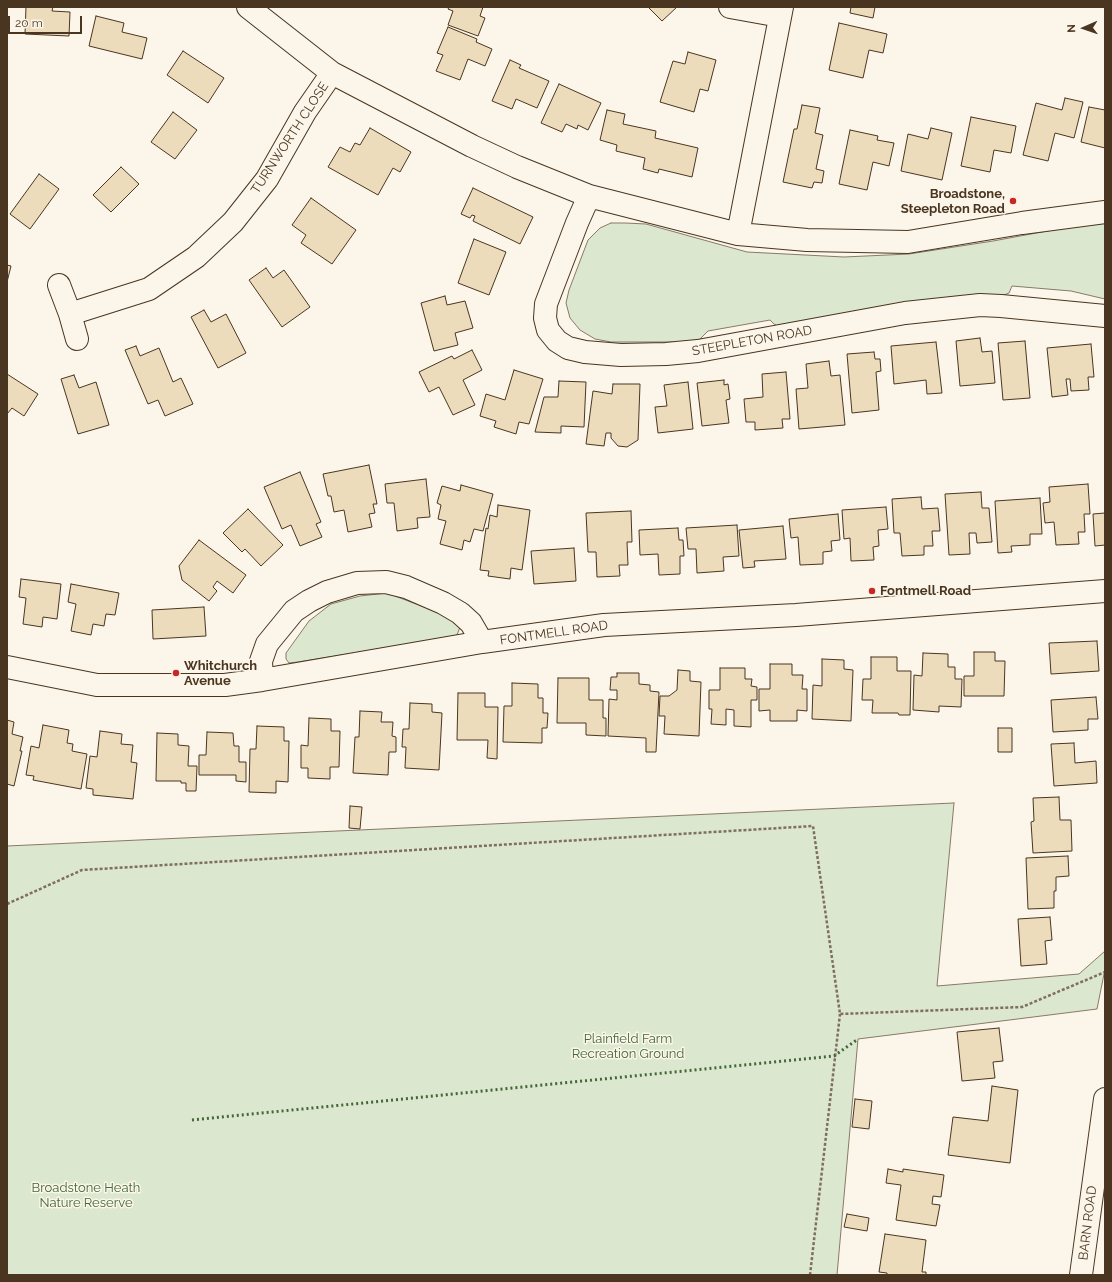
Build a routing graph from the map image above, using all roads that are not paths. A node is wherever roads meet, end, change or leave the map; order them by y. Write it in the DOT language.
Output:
graph roads {
  1 [pos="248,7"];
  2 [pos="730,7"];
  3 [pos="781,11"];
  4 [pos="332,73"];
  5 [pos="589,196"];
  6 [pos="1105,212"];
  7 [pos="738,234"];
  8 [pos="59,285"];
  9 [pos="70,314"];
  10 [pos="1105,316"];
  11 [pos="76,339"];
  12 [pos="1105,592"];
  13 [pos="482,642"];
  14 [pos="7,667"];
  15 [pos="262,680"];
  16 [pos="1105,1099"];
  17 [pos="1081,1275"];
  1 -- 4 [label="street"];
  2 -- 3 [label="street"];
  3 -- 7 [label="street"];
  4 -- 5 [label="street"];
  4 -- 9 [label="street, TURNWORTH CLOSE"];
  5 -- 7 [label="street"];
  5 -- 10 [label="street, STEEPLETON ROAD"];
  6 -- 7 [label="street"];
  8 -- 9 [label="street"];
  9 -- 11 [label="street"];
  12 -- 13 [label="street, FONTMELL ROAD"];
  13 -- 15 [label="street, FONTMELL ROAD"];
  13 -- 15 [label="street, FONTMELL ROAD"];
  14 -- 15 [label="street"];
  16 -- 17 [label="street, BARN ROAD"];
}
